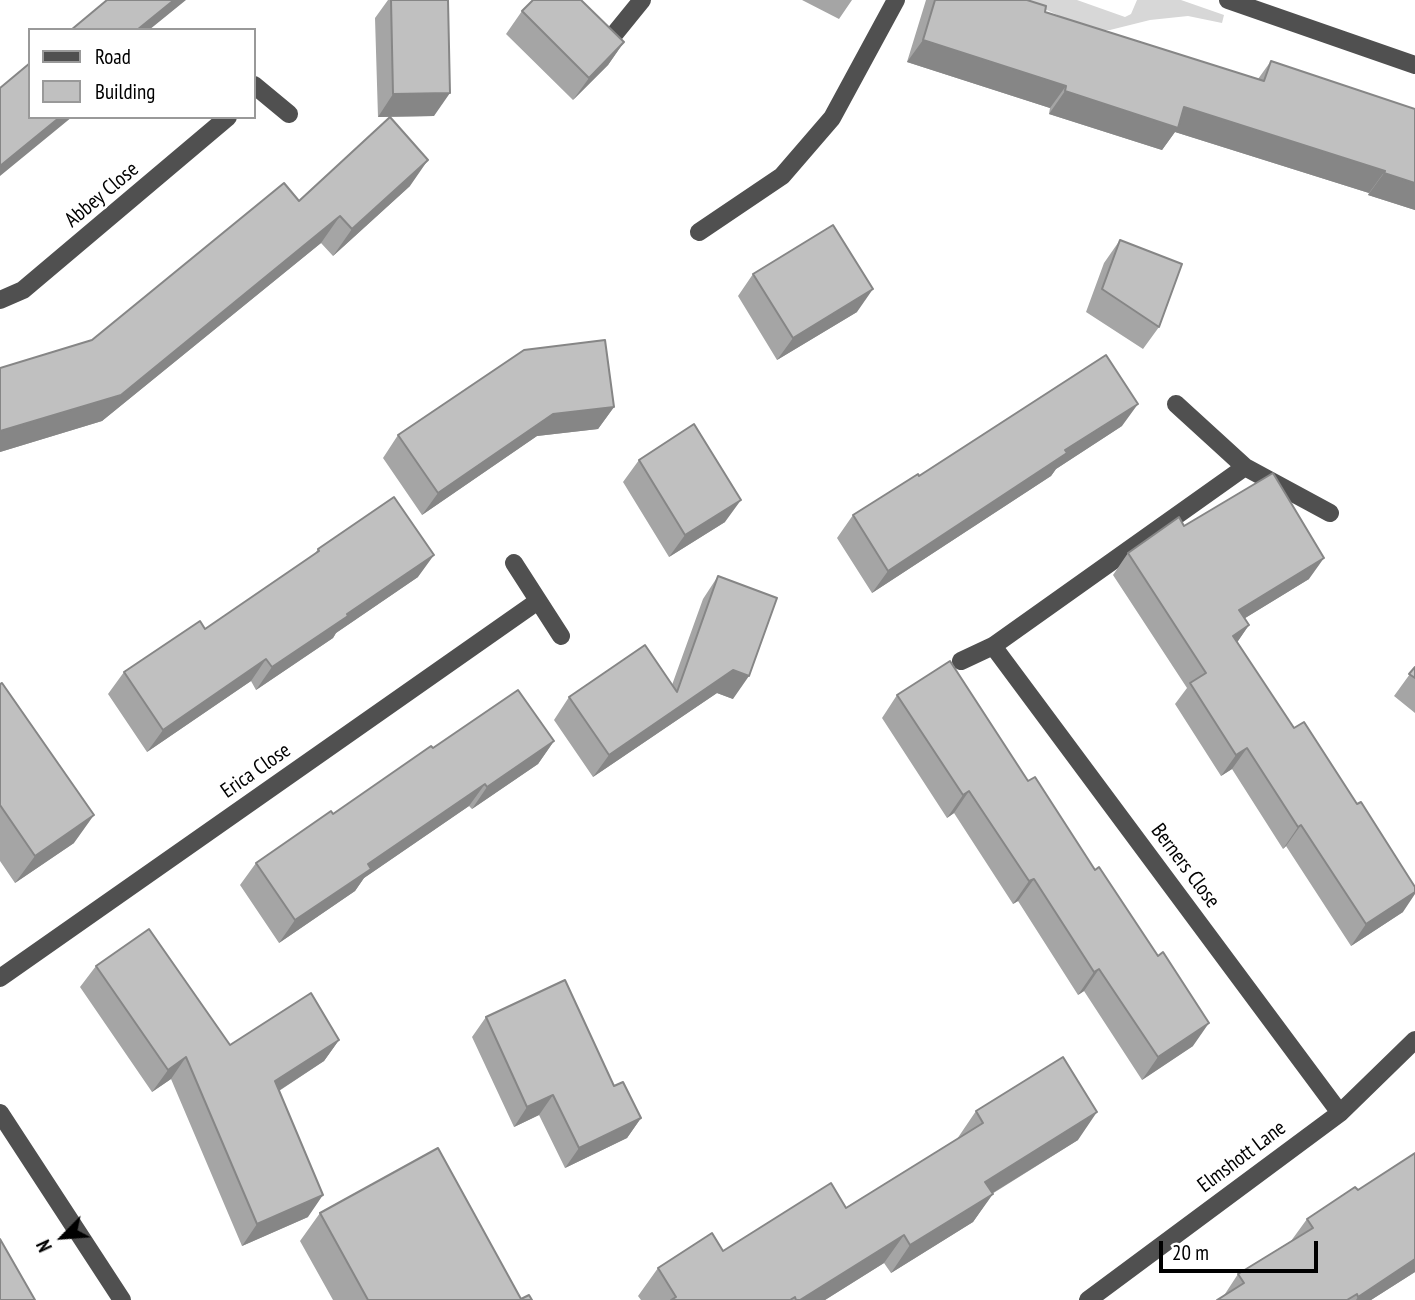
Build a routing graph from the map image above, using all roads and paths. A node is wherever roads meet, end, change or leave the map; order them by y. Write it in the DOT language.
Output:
graph roads {
  1 [pos="642,0"];
  2 [pos="896,0"];
  3 [pos="1228,0"];
  4 [pos="612,37"];
  5 [pos="1415,65"];
  6 [pos="256,91"];
  7 [pos="289,114"];
  8 [pos="226,119"];
  9 [pos="699,232"];
  10 [pos="0,300"];
  11 [pos="1176,404"];
  12 [pos="1245,467"];
  13 [pos="1331,513"];
  14 [pos="514,563"];
  15 [pos="538,601"];
  16 [pos="561,636"];
  17 [pos="993,646"];
  18 [pos="961,661"];
  19 [pos="0,978"];
  20 [pos="1415,1040"];
  21 [pos="0,1113"];
  22 [pos="1340,1113"];
  23 [pos="122,1300"];
  24 [pos="1088,1300"];
  1 -- 4 [label="street"];
  2 -- 9 [label="street"];
  3 -- 5 [label="street"];
  6 -- 7 [label="street"];
  8 -- 10 [label="street, Abbey Close"];
  11 -- 12 [label="street"];
  12 -- 13 [label="street"];
  12 -- 17 [label="street"];
  14 -- 15 [label="street"];
  15 -- 16 [label="street"];
  15 -- 19 [label="street, Erica Close"];
  17 -- 18 [label="street"];
  17 -- 22 [label="street, Berners Close"];
  20 -- 22 [label="street, Elmshott Lane"];
  21 -- 23 [label="street"];
  22 -- 24 [label="street, Elmshott Lane"];
}
